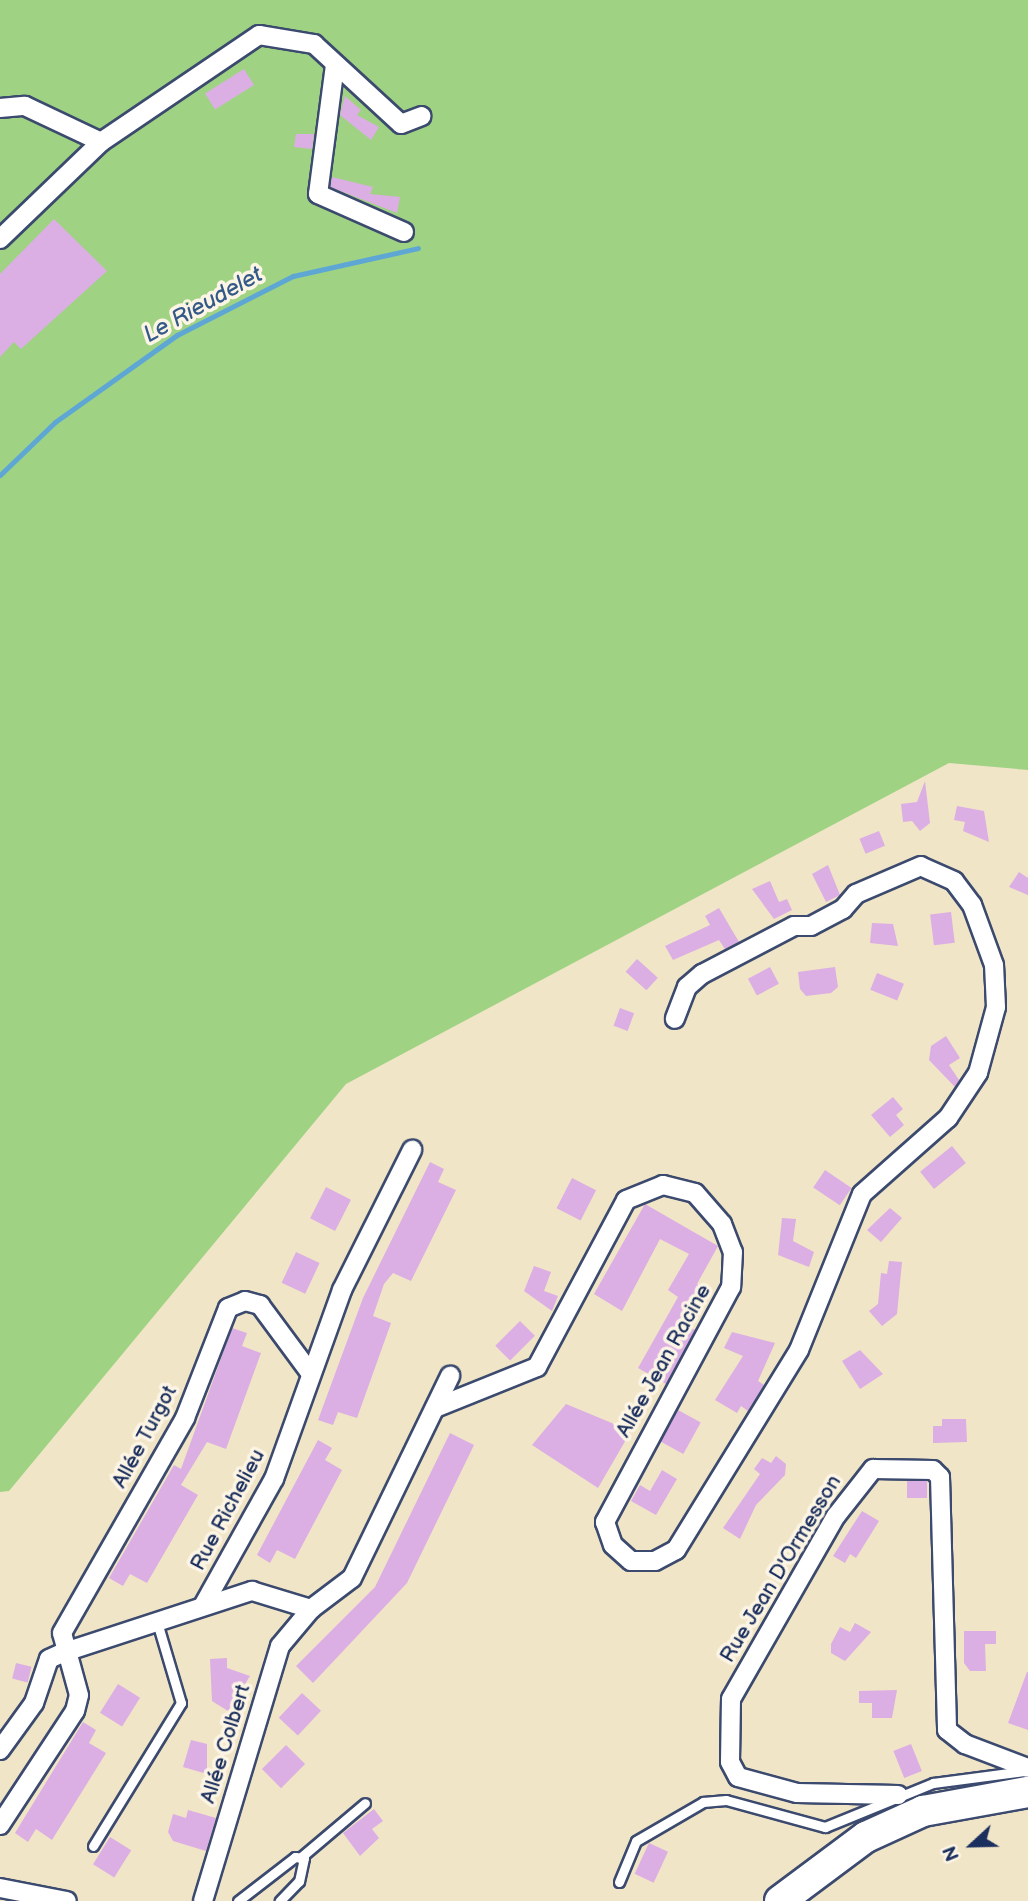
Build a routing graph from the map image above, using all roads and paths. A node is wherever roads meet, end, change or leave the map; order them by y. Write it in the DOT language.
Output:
graph roads {
  1 [pos="335,65"];
  2 [pos="0,108"];
  3 [pos="422,116"];
  4 [pos="101,142"];
  5 [pos="404,232"];
  6 [pos="0,239"];
  7 [pos="675,1018"];
  8 [pos="412,1150"];
  9 [pos="311,1374"];
  10 [pos="450,1376"];
  11 [pos="435,1408"];
  12 [pos="204,1604"];
  13 [pos="311,1609"];
  14 [pos="157,1620"];
  15 [pos="65,1652"];
  16 [pos="0,1750"];
  17 [pos="1028,1770"];
  18 [pos="1028,1792"];
  19 [pos="898,1795"];
  20 [pos="365,1804"];
  21 [pos="0,1825"];
  22 [pos="93,1846"];
  23 [pos="300,1858"];
  24 [pos="619,1882"];
  25 [pos="0,1888"];
  26 [pos="67,1901"];
  27 [pos="203,1901"];
  28 [pos="239,1901"];
  29 [pos="280,1901"];
  30 [pos="780,1901"];
  1 -- 3 [label="street"];
  1 -- 4 [label="street"];
  1 -- 5 [label="street"];
  2 -- 4 [label="street"];
  4 -- 6 [label="street"];
  7 -- 11 [label="street, Allée Jean Racine"];
  8 -- 9 [label="street, Rue Richelieu"];
  9 -- 12 [label="street, Rue Richelieu"];
  9 -- 15 [label="street, Allée Turgot"];
  10 -- 11 [label="street, Allée Colbert"];
  11 -- 13 [label="street, Allée Colbert"];
  12 -- 13 [label="street"];
  12 -- 14 [label="street, Rue Richelieu"];
  13 -- 27 [label="street, Allée Colbert"];
  14 -- 15 [label="street, Rue Richelieu"];
  14 -- 22 [label="lane"];
  15 -- 16 [label="street, Rue Richelieu"];
  15 -- 21 [label="street"];
  17 -- 19 [label="lane"];
  17 -- 19 [label="street, Rue Jean D'Ormesson"];
  18 -- 30 [label="highway"];
  19 -- 24 [label="lane"];
  20 -- 23 [label="lane"];
  23 -- 28 [label="lane"];
  23 -- 29 [label="lane"];
  25 -- 26 [label="street"];
}
